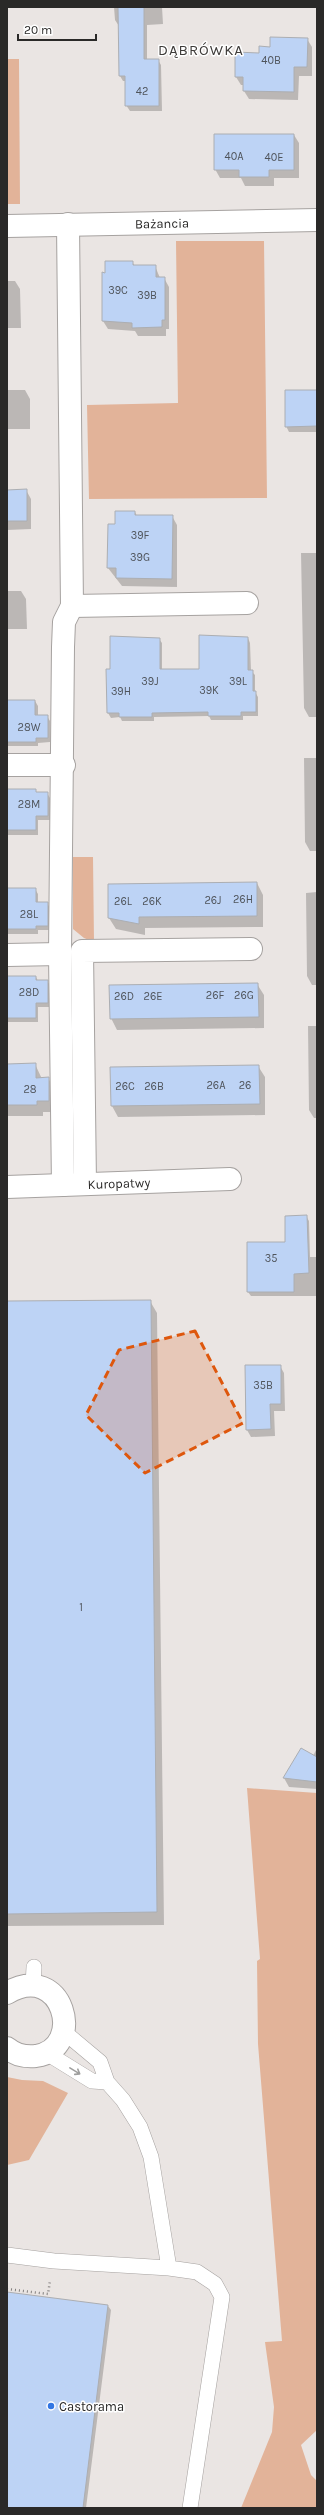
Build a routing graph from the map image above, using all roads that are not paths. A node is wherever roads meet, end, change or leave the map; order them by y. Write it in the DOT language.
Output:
graph roads {
  1 [pos="317,220"];
  2 [pos="68,224"];
  3 [pos="7,226"];
  4 [pos="247,603"];
  5 [pos="72,606"];
  6 [pos="7,765"];
  7 [pos="64,765"];
  8 [pos="250,949"];
  9 [pos="60,954"];
  10 [pos="7,955"];
  11 [pos="230,1179"];
  12 [pos="85,1184"];
  13 [pos="63,1185"];
  14 [pos="7,1187"];
  15 [pos="7,1993"];
  16 [pos="63,2031"];
  17 [pos="7,2048"];
  18 [pos="45,2052"];
  19 [pos="107,2082"];
  20 [pos="7,2255"];
  21 [pos="169,2268"];
  22 [pos="190,2508"];
  1 -- 2 [label="street, Bażancia"];
  2 -- 3 [label="street, Bażancia"];
  2 -- 5 [label="street"];
  4 -- 5 [label="street"];
  5 -- 7 [label="street"];
  6 -- 7 [label="street"];
  7 -- 9 [label="street"];
  8 -- 12 [label="street"];
  9 -- 10 [label="street"];
  9 -- 13 [label="street"];
  11 -- 12 [label="street, Kuropatwy"];
  12 -- 13 [label="street, Kuropatwy"];
  13 -- 14 [label="street, Kuropatwy"];
  15 -- 16 [label="street"];
  16 -- 18 [label="street"];
  16 -- 19 [label="lane"];
  17 -- 18 [label="street"];
  18 -- 19 [label="lane, one-way"];
  19 -- 21 [label="lane"];
  20 -- 21 [label="lane"];
  21 -- 22 [label="lane"];
}
